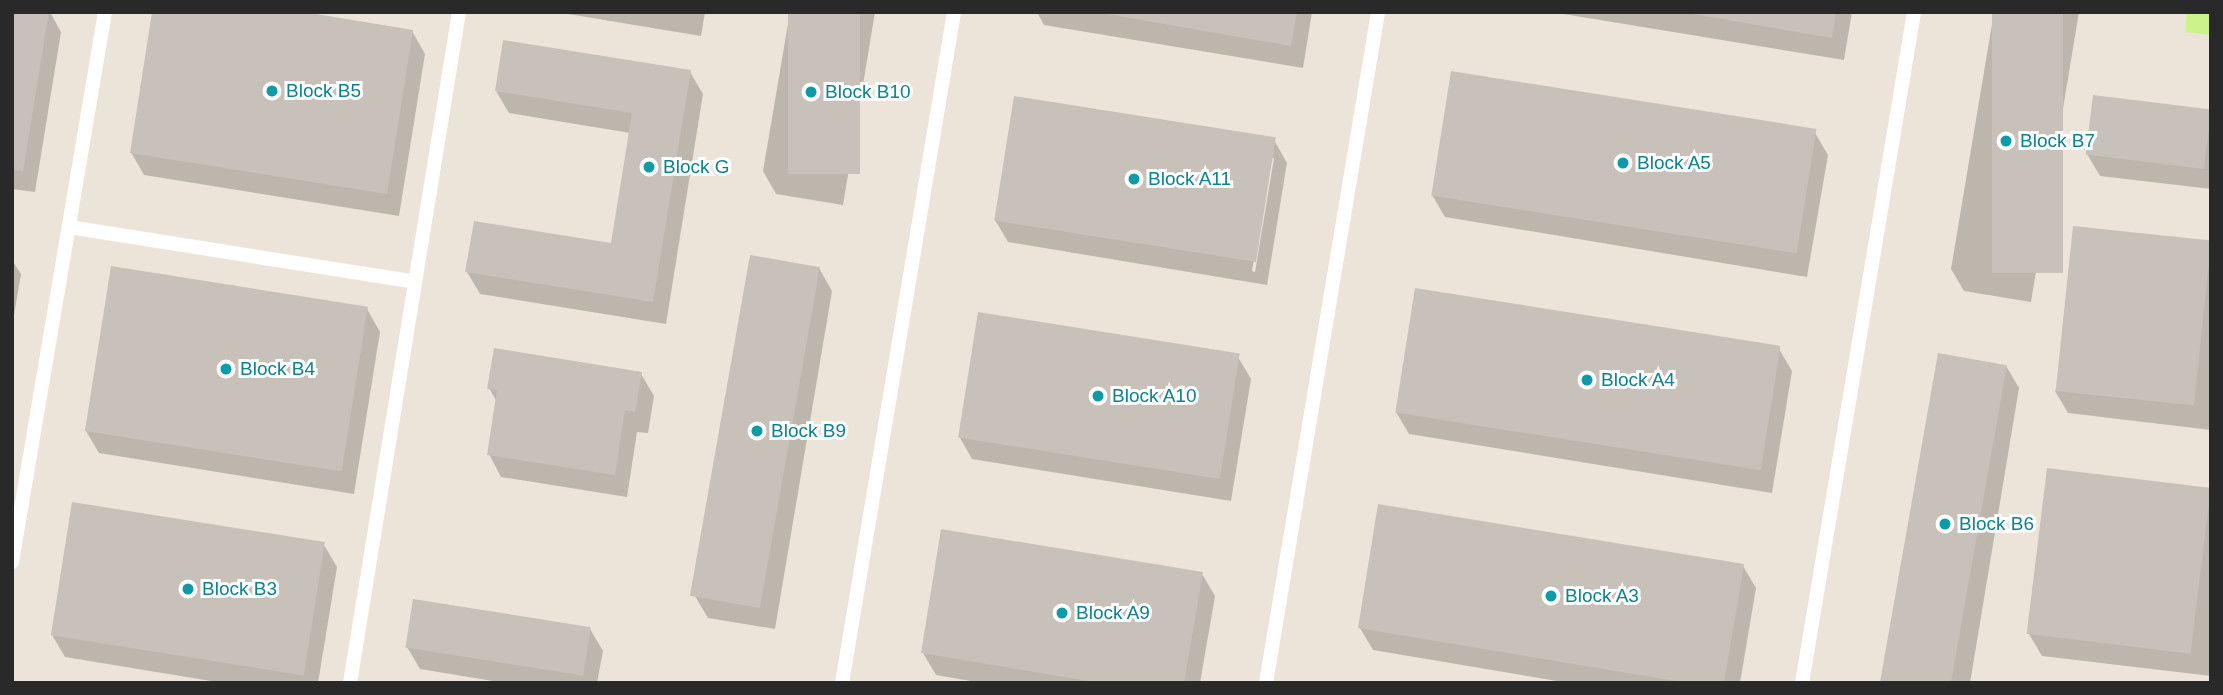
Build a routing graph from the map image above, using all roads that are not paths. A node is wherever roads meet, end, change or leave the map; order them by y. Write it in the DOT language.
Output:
graph roads {
  1 [pos="106,12"];
  2 [pos="459,12"];
  3 [pos="954,12"];
  4 [pos="1378,12"];
  5 [pos="1914,12"];
  6 [pos="69,227"];
  7 [pos="415,282"];
  8 [pos="12,562"];
  9 [pos="350,683"];
  10 [pos="842,683"];
  11 [pos="1266,683"];
  12 [pos="1802,683"];
  1 -- 6 [label="lane"];
  2 -- 7 [label="lane"];
  3 -- 10 [label="lane"];
  4 -- 11 [label="lane"];
  5 -- 12 [label="lane"];
  6 -- 7 [label="lane"];
  6 -- 8 [label="lane"];
  7 -- 9 [label="lane"];
}
